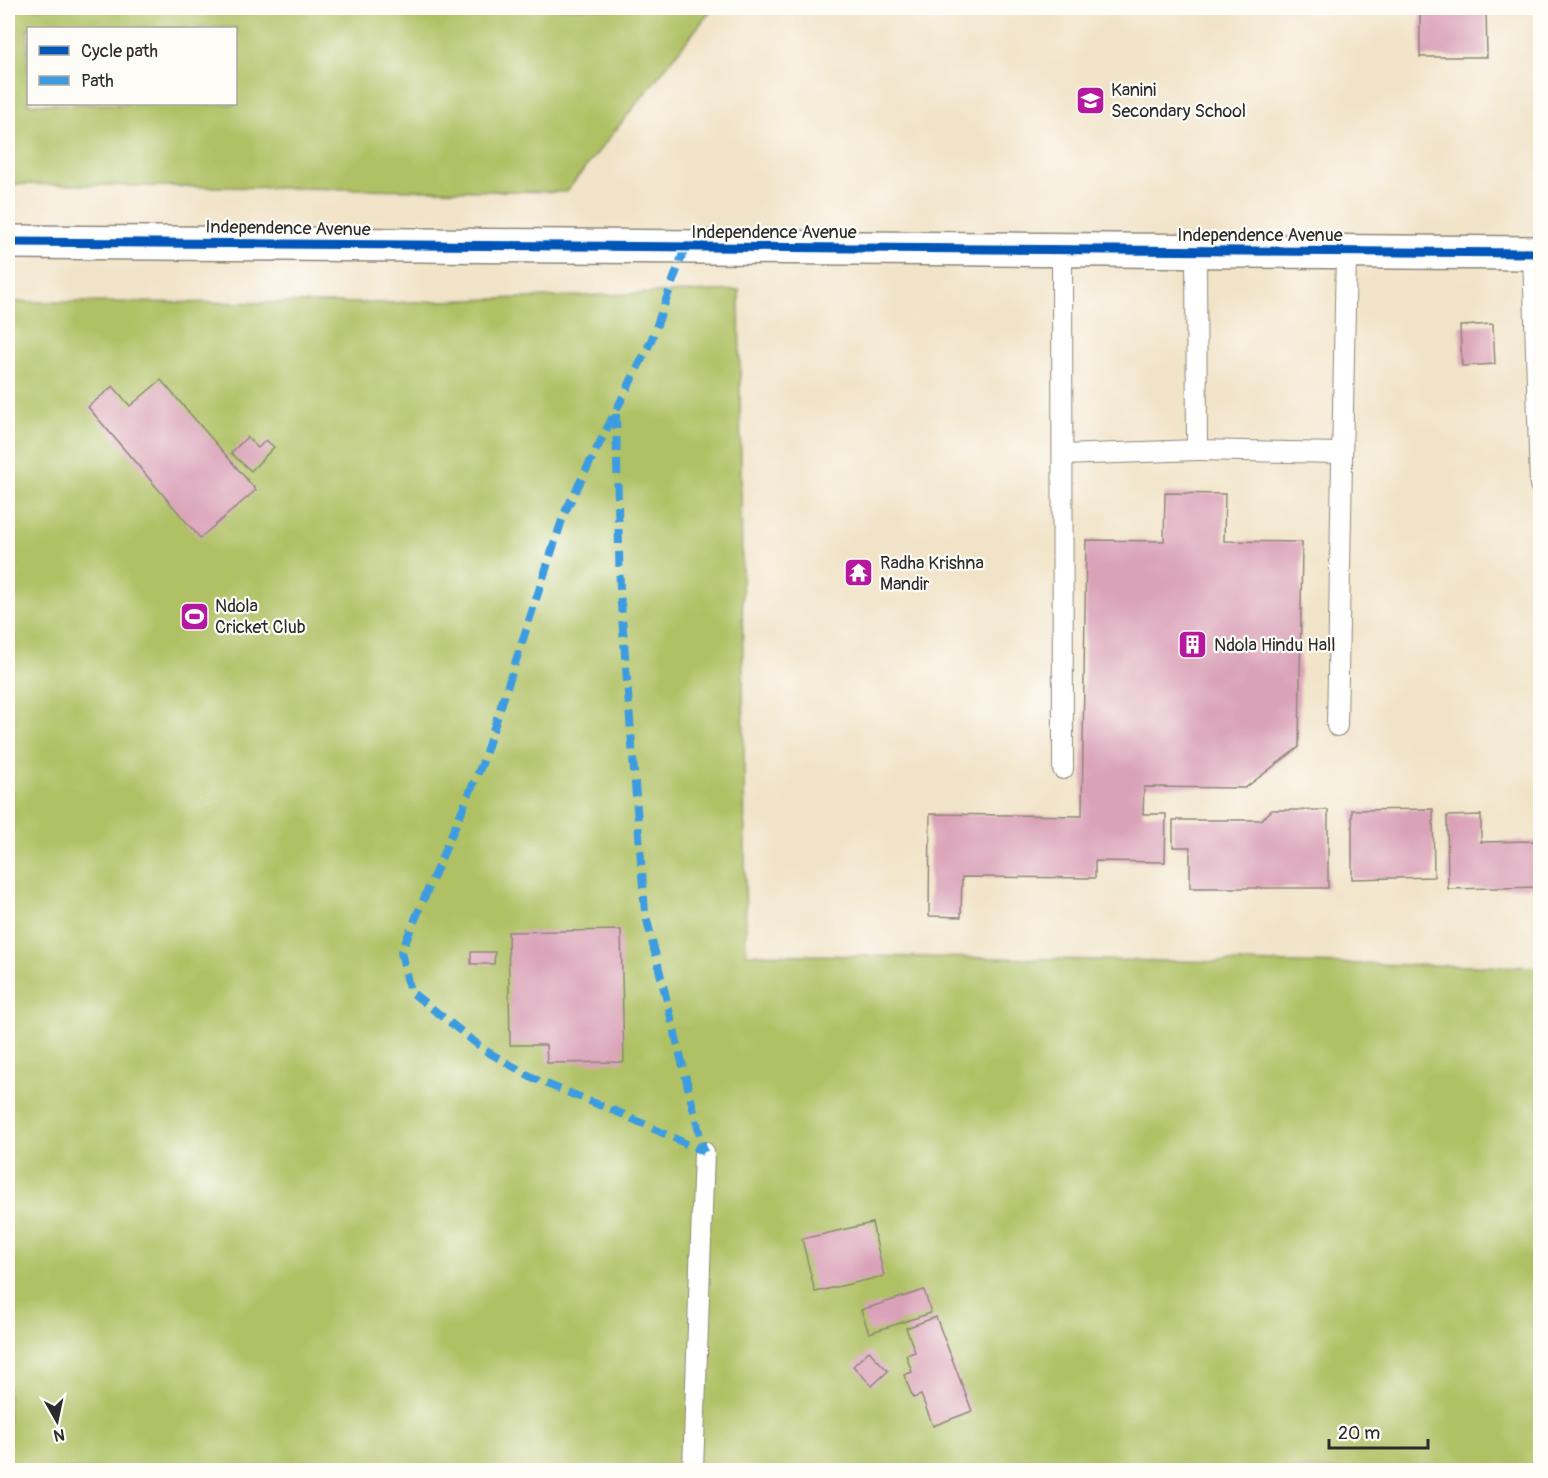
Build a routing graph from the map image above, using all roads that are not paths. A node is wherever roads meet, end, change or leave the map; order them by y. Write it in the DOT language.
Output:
graph roads {
  1 [pos="8,242"];
  2 [pos="1062,251"];
  3 [pos="1196,252"];
  4 [pos="1346,252"];
  5 [pos="1537,253"];
  6 [pos="1197,450"];
  7 [pos="1340,453"];
  8 [pos="1063,455"];
  9 [pos="1540,484"];
  10 [pos="1337,726"];
  11 [pos="1063,769"];
  12 [pos="704,1152"];
  13 [pos="693,1470"];
  1 -- 2 [label="street, Independence Avenue"];
  2 -- 3 [label="street, Independence Avenue"];
  2 -- 8 [label="lane"];
  3 -- 4 [label="street, Independence Avenue"];
  3 -- 6 [label="lane"];
  4 -- 5 [label="street, Independence Avenue"];
  4 -- 7 [label="lane"];
  5 -- 9 [label="lane"];
  6 -- 7 [label="lane"];
  6 -- 8 [label="lane"];
  7 -- 10 [label="lane"];
  8 -- 11 [label="lane"];
  12 -- 13 [label="lane"];
}
